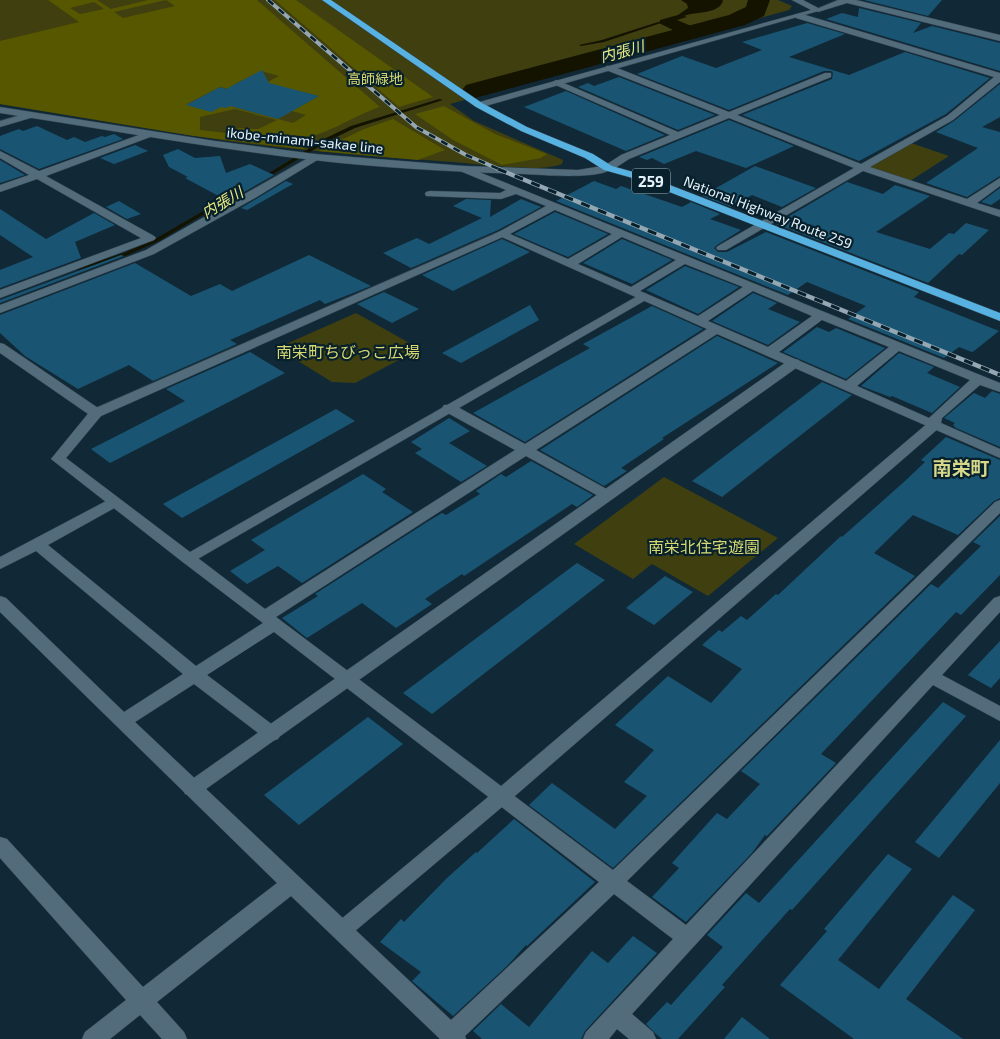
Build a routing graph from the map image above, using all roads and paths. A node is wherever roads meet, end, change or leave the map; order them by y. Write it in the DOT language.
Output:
graph roads {
  1 [pos="326,0"];
  2 [pos="796,0"];
  3 [pos="846,0"];
  4 [pos="818,10"];
  5 [pos="799,16"];
  6 [pos="1000,38"];
  7 [pos="608,68"];
  8 [pos="828,75"];
  9 [pos="1000,77"];
  10 [pos="556,82"];
  11 [pos="479,105"];
  12 [pos="0,110"];
  13 [pos="16,113"];
  14 [pos="31,115"];
  15 [pos="727,115"];
  16 [pos="0,117"];
  17 [pos="0,124"];
  18 [pos="150,134"];
  19 [pos="677,135"];
  20 [pos="0,154"];
  21 [pos="313,156"];
  22 [pos="861,167"];
  23 [pos="464,168"];
  24 [pos="608,168"];
  25 [pos="38,176"];
  26 [pos="1000,181"];
  27 [pos="0,190"];
  28 [pos="516,190"];
  29 [pos="430,194"];
  30 [pos="968,204"];
  31 [pos="554,206"];
  32 [pos="1000,214"];
  33 [pos="761,224"];
  34 [pos="622,233"];
  35 [pos="501,234"];
  36 [pos="722,248"];
  37 [pos="685,259"];
  38 [pos="569,264"];
  39 [pos="752,287"];
  40 [pos="0,294"];
  41 [pos="638,294"];
  42 [pos="0,309"];
  43 [pos="822,314"];
  44 [pos="1000,317"];
  45 [pos="699,321"];
  46 [pos="717,328"];
  47 [pos="898,346"];
  48 [pos="770,352"];
  49 [pos="3,353"];
  50 [pos="794,363"];
  51 [pos="979,379"];
  52 [pos="847,387"];
  53 [pos="1000,388"];
  54 [pos="449,408"];
  55 [pos="96,412"];
  56 [pos="934,425"];
  57 [pos="525,452"];
  58 [pos="1000,454"];
  59 [pos="607,495"];
  60 [pos="113,503"];
  61 [pos="1000,505"];
  62 [pos="37,544"];
  63 [pos="189,559"];
  64 [pos="0,564"];
  65 [pos="0,602"];
  66 [pos="1000,602"];
  67 [pos="269,620"];
  68 [pos="194,675"];
  69 [pos="932,677"];
  70 [pos="347,681"];
  71 [pos="1000,714"];
  72 [pos="123,721"];
  73 [pos="272,734"];
  74 [pos="192,789"];
  75 [pos="500,797"];
  76 [pos="0,845"];
  77 [pos="612,882"];
  78 [pos="292,883"];
  79 [pos="341,931"];
  80 [pos="689,938"];
  81 [pos="141,1000"];
  82 [pos="617,1015"];
  83 [pos="453,1037"];
  84 [pos="93,1039"];
  85 [pos="176,1039"];
  86 [pos="594,1039"];
  87 [pos="645,1039"];
  1 -- 11 [label="highway, National Highway Route 259 / 259"];
  2 -- 4 [label="street"];
  3 -- 4 [label="street"];
  3 -- 6 [label="street"];
  4 -- 5 [label="street"];
  5 -- 7 [label="street"];
  5 -- 9 [label="street"];
  7 -- 10 [label="street"];
  7 -- 15 [label="street"];
  8 -- 15 [label="street"];
  9 -- 22 [label="street"];
  10 -- 11 [label="street"];
  10 -- 19 [label="street"];
  11 -- 24 [label="highway, National Highway Route 259 / 259"];
  12 -- 13 [label="street, ikobe-minami-sakae line"];
  13 -- 14 [label="street, ikobe-minami-sakae line"];
  13 -- 16 [label="street"];
  14 -- 17 [label="street"];
  14 -- 18 [label="street, ikobe-minami-sakae line"];
  15 -- 19 [label="street"];
  15 -- 22 [label="street"];
  18 -- 21 [label="street, ikobe-minami-sakae line"];
  18 -- 25 [label="street"];
  19 -- 24 [label="street"];
  20 -- 25 [label="street"];
  21 -- 23 [label="street, ikobe-minami-sakae line"];
  21 -- 42 [label="street"];
  22 -- 30 [label="street"];
  22 -- 33 [label="street"];
  23 -- 24 [label="street, ikobe-minami-sakae line"];
  23 -- 28 [label="street"];
  24 -- 33 [label="highway, National Highway Route 259 / 259"];
  25 -- 27 [label="street"];
  25 -- 40 [label="street"];
  26 -- 30 [label="street"];
  28 -- 29 [label="street"];
  28 -- 31 [label="street"];
  30 -- 32 [label="street"];
  31 -- 34 [label="street"];
  31 -- 35 [label="street"];
  33 -- 36 [label="street"];
  33 -- 44 [label="highway, National Highway Route 259 / 259"];
  34 -- 37 [label="street"];
  34 -- 38 [label="street"];
  35 -- 38 [label="street"];
  35 -- 55 [label="street"];
  37 -- 39 [label="street"];
  37 -- 41 [label="street"];
  38 -- 41 [label="street"];
  39 -- 43 [label="street"];
  39 -- 45 [label="street"];
  41 -- 45 [label="street"];
  41 -- 54 [label="street"];
  43 -- 47 [label="street"];
  43 -- 48 [label="street"];
  45 -- 46 [label="street"];
  46 -- 48 [label="street"];
  46 -- 57 [label="street"];
  47 -- 51 [label="street"];
  47 -- 52 [label="street"];
  48 -- 50 [label="street"];
  49 -- 55 [label="street"];
  50 -- 52 [label="street"];
  50 -- 59 [label="street"];
  51 -- 53 [label="street"];
  51 -- 56 [label="street"];
  52 -- 56 [label="street"];
  54 -- 57 [label="street"];
  54 -- 63 [label="street"];
  55 -- 60 [label="street"];
  56 -- 58 [label="street"];
  56 -- 75 [label="street"];
  57 -- 59 [label="street"];
  57 -- 67 [label="street"];
  59 -- 70 [label="street"];
  60 -- 62 [label="street"];
  60 -- 63 [label="street"];
  61 -- 77 [label="street"];
  62 -- 64 [label="street"];
  62 -- 68 [label="street"];
  63 -- 67 [label="street"];
  65 -- 72 [label="street"];
  66 -- 69 [label="street"];
  67 -- 68 [label="street"];
  67 -- 70 [label="street"];
  68 -- 72 [label="street"];
  68 -- 73 [label="street"];
  69 -- 71 [label="street"];
  69 -- 80 [label="street"];
  70 -- 73 [label="street"];
  70 -- 75 [label="street"];
  72 -- 74 [label="street"];
  73 -- 74 [label="street"];
  74 -- 78 [label="street"];
  75 -- 77 [label="street"];
  75 -- 79 [label="street"];
  76 -- 81 [label="street"];
  77 -- 80 [label="street"];
  77 -- 83 [label="street"];
  78 -- 79 [label="street"];
  78 -- 81 [label="street"];
  79 -- 83 [label="street"];
  80 -- 82 [label="street"];
  81 -- 84 [label="street"];
  81 -- 85 [label="street"];
  82 -- 86 [label="street"];
  82 -- 87 [label="street"];
}
